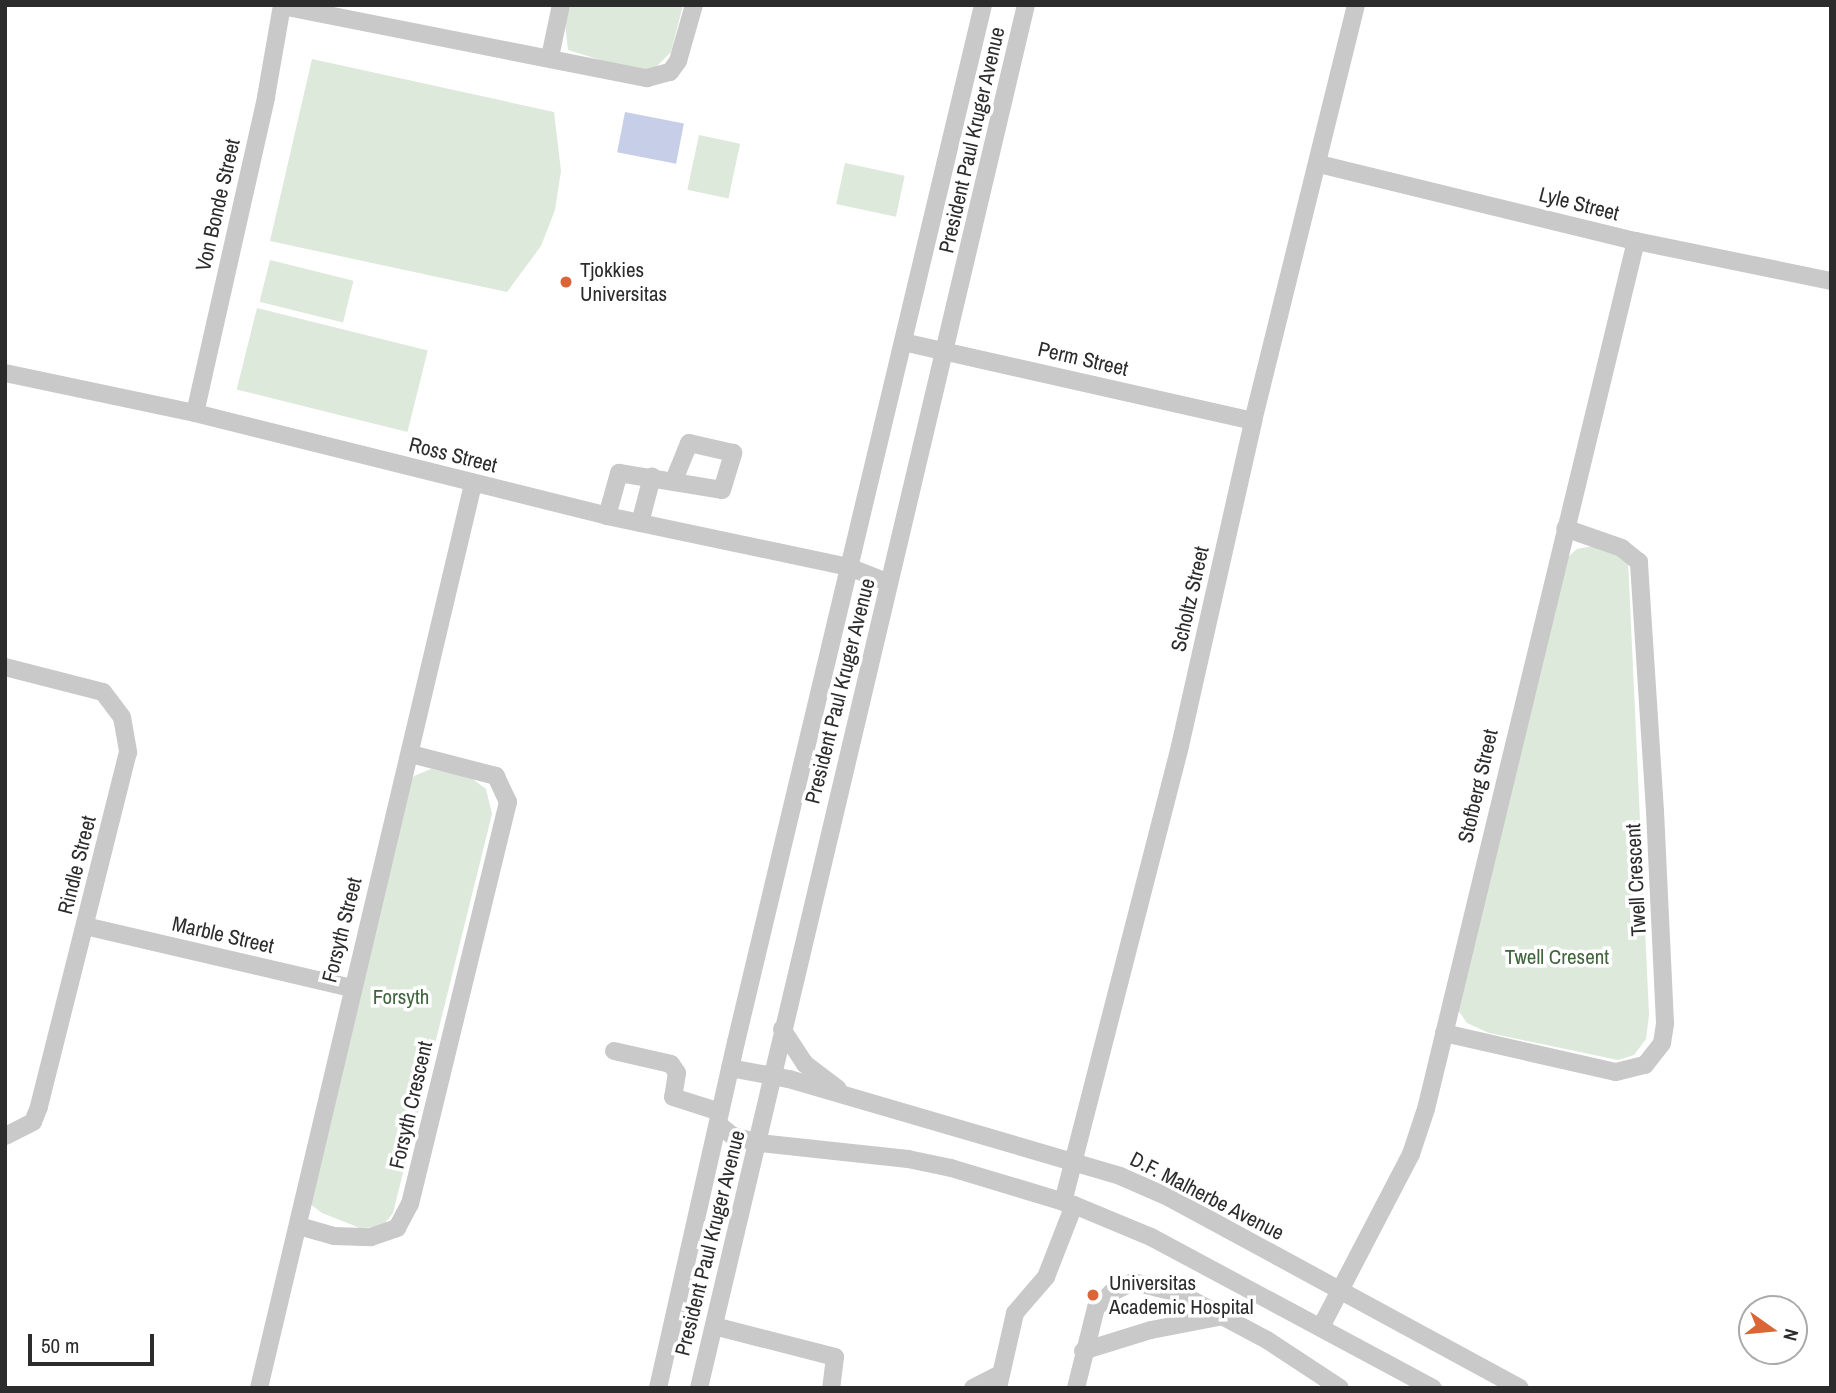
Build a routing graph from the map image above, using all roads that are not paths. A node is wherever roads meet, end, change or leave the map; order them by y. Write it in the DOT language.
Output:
graph roads {
  1 [pos="561,5"];
  2 [pos="694,5"];
  3 [pos="983,5"];
  4 [pos="1026,5"];
  5 [pos="1356,5"];
  6 [pos="282,6"];
  7 [pos="550,57"];
  8 [pos="1319,164"];
  9 [pos="1636,241"];
  10 [pos="1831,281"];
  11 [pos="903,342"];
  12 [pos="946,352"];
  13 [pos="5,373"];
  14 [pos="195,413"];
  15 [pos="1253,421"];
  16 [pos="652,477"];
  17 [pos="674,480"];
  18 [pos="473,485"];
  19 [pos="607,516"];
  20 [pos="640,523"];
  21 [pos="1565,528"];
  22 [pos="849,567"];
  23 [pos="889,583"];
  24 [pos="5,667"];
  25 [pos="411,754"];
  26 [pos="85,926"];
  27 [pos="351,988"];
  28 [pos="782,1028"];
  29 [pos="1444,1033"];
  30 [pos="614,1051"];
  31 [pos="730,1068"];
  32 [pos="772,1074"];
  33 [pos="851,1098"];
  34 [pos="719,1118"];
  35 [pos="5,1136"];
  36 [pos="759,1143"];
  37 [pos="1073,1160"];
  38 [pos="1068,1203"];
  39 [pos="299,1226"];
  40 [pos="1339,1289"];
  41 [pos="1223,1317"];
  42 [pos="1322,1325"];
  43 [pos="714,1326"];
  44 [pos="1083,1351"];
  45 [pos="999,1381"];
  46 [pos="1493,1381"];
  47 [pos="259,1388"];
  48 [pos="658,1388"];
  49 [pos="699,1388"];
  50 [pos="831,1388"];
  51 [pos="973,1388"];
  52 [pos="1076,1388"];
  53 [pos="1340,1388"];
  54 [pos="1433,1388"];
  55 [pos="1520,1388"];
  1 -- 7 [label="street"];
  2 -- 7 [label="street"];
  3 -- 11 [label="street, President Paul Kruger Avenue"];
  4 -- 12 [label="street, President Paul Kruger Avenue"];
  5 -- 8 [label="street, Scholtz Street"];
  6 -- 7 [label="street"];
  6 -- 14 [label="street, Von Bonde Street"];
  8 -- 9 [label="street, Lyle Street"];
  8 -- 15 [label="street, Scholtz Street"];
  9 -- 10 [label="street, Lyle Street"];
  9 -- 21 [label="street, Stofberg Street"];
  11 -- 12 [label="street, Perm Street"];
  11 -- 22 [label="street, President Paul Kruger Avenue"];
  12 -- 15 [label="street, Perm Street"];
  12 -- 23 [label="street, President Paul Kruger Avenue"];
  13 -- 14 [label="street, Ross Street"];
  14 -- 18 [label="street, Ross Street"];
  15 -- 37 [label="street, Scholtz Street"];
  16 -- 17 [label="street"];
  16 -- 19 [label="street"];
  16 -- 20 [label="street"];
  18 -- 19 [label="street, Ross Street"];
  18 -- 25 [label="street, Forsyth Street"];
  19 -- 20 [label="street, Ross Street"];
  20 -- 22 [label="street, Ross Street"];
  21 -- 29 [label="street, Stofberg Street"];
  21 -- 29 [label="street, Twell Crescent"];
  22 -- 23 [label="street, Ross Street"];
  22 -- 31 [label="street, President Paul Kruger Avenue"];
  23 -- 28 [label="street, President Paul Kruger Avenue"];
  24 -- 26 [label="street, Rindle Street"];
  25 -- 27 [label="street, Forsyth Street"];
  25 -- 39 [label="street, Forsyth Crescent"];
  26 -- 27 [label="street, Marble Street"];
  26 -- 35 [label="street, Rindle Street"];
  27 -- 39 [label="street, Forsyth Street"];
  28 -- 32 [label="street, President Paul Kruger Avenue"];
  28 -- 33 [label="street"];
  29 -- 40 [label="street, Stofberg Street"];
  30 -- 34 [label="street"];
  31 -- 32 [label="street, D.F. Malherbe Avenue"];
  31 -- 34 [label="street, President Paul Kruger Avenue"];
  32 -- 33 [label="street, D.F. Malherbe Avenue"];
  32 -- 36 [label="street, President Paul Kruger Avenue"];
  33 -- 37 [label="street, D.F. Malherbe Avenue"];
  34 -- 36 [label="street"];
  34 -- 48 [label="street, President Paul Kruger Avenue"];
  36 -- 38 [label="street"];
  36 -- 43 [label="street, President Paul Kruger Avenue"];
  37 -- 38 [label="street, Scholtz Street"];
  37 -- 40 [label="street, D.F. Malherbe Avenue"];
  38 -- 42 [label="street"];
  38 -- 45 [label="street, Scholtz Street"];
  39 -- 47 [label="street, Forsyth Street"];
  40 -- 42 [label="street, Stofberg Street"];
  40 -- 46 [label="street, D.F. Malherbe Avenue"];
  41 -- 44 [label="street"];
  41 -- 44 [label="street"];
  41 -- 53 [label="street"];
  42 -- 54 [label="street"];
  43 -- 49 [label="street, President Paul Kruger Avenue"];
  43 -- 50 [label="street"];
  44 -- 52 [label="street"];
  45 -- 51 [label="street"];
  46 -- 55 [label="street, D.F. Malherbe Avenue"];
}
